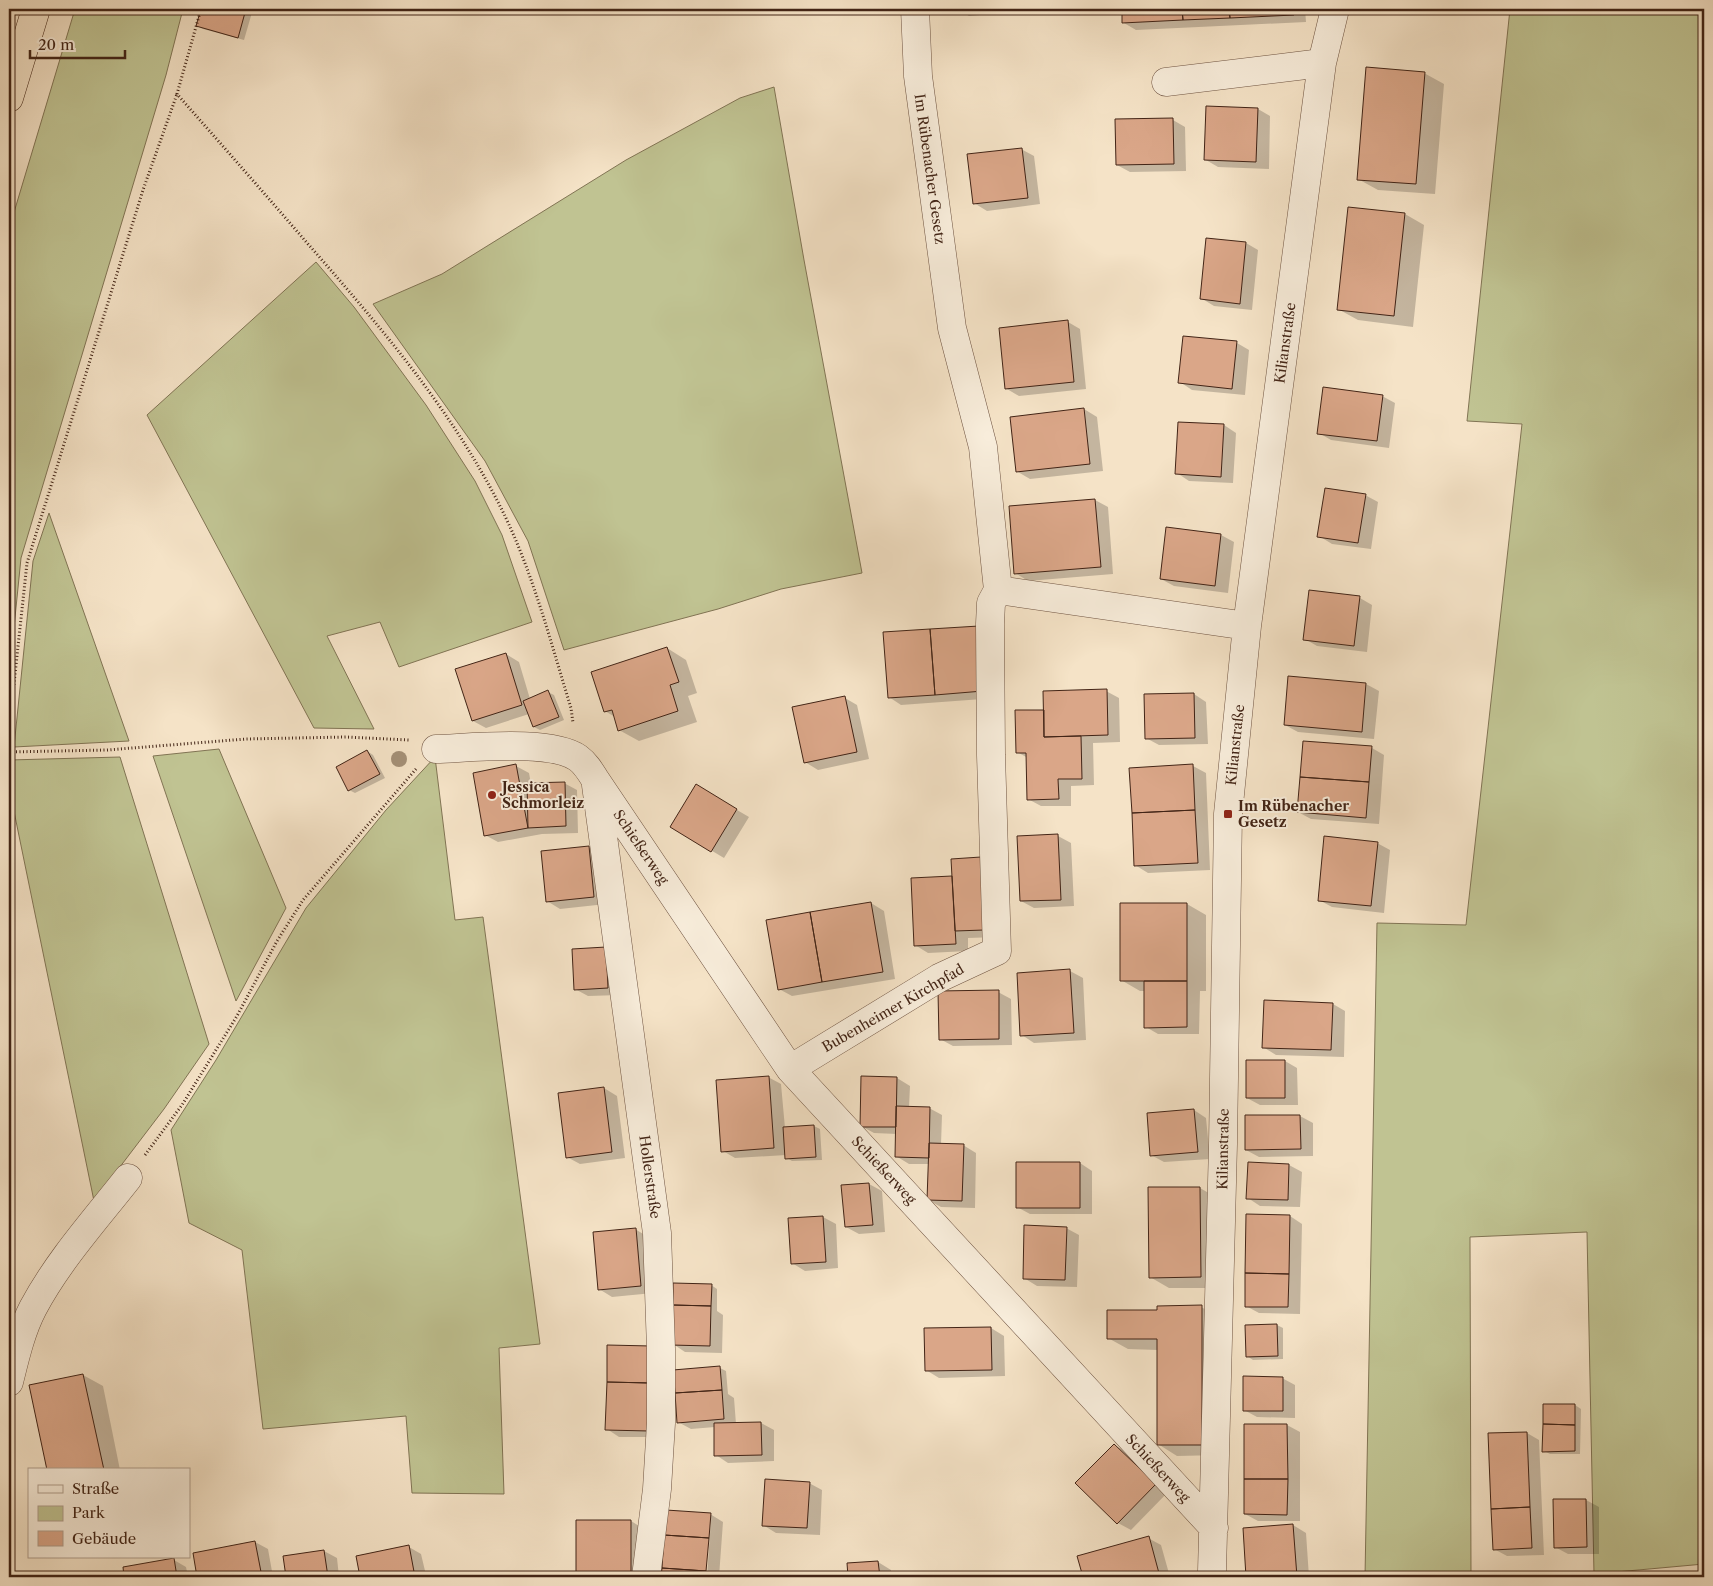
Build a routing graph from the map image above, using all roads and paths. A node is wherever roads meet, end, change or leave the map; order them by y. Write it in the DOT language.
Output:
graph roads {
  1 [pos="36,9"];
  2 [pos="201,9"];
  3 [pos="915,9"];
  4 [pos="1336,9"];
  5 [pos="1322,64"];
  6 [pos="1166,82"];
  7 [pos="176,94"];
  8 [pos="9,98"];
  9 [pos="998,590"];
  10 [pos="1248,626"];
  11 [pos="9,730"];
  12 [pos="436,749"];
  13 [pos="9,752"];
  14 [pos="587,768"];
  15 [pos="790,1069"];
  16 [pos="128,1178"];
  17 [pos="9,1382"];
  18 [pos="1214,1528"];
  19 [pos="646,1577"];
  20 [pos="1213,1577"];
  1 -- 8 [label="highway"];
  2 -- 7 [label="path"];
  3 -- 9 [label="street, Im Rübenacher Gesetz"];
  4 -- 5 [label="street, Kilianstraße"];
  5 -- 6 [label="street"];
  5 -- 10 [label="street, Kilianstraße"];
  7 -- 11 [label="path"];
  7 -- 14 [label="path"];
  9 -- 10 [label="street"];
  9 -- 15 [label="street, Bubenheimer Kirchpfad"];
  10 -- 18 [label="street, Kilianstraße"];
  12 -- 13 [label="path"];
  12 -- 14 [label="street"];
  12 -- 16 [label="path"];
  14 -- 15 [label="street, Schießerweg"];
  14 -- 19 [label="street, Hollerstraße"];
  15 -- 18 [label="street, Schießerweg"];
  16 -- 17 [label="street"];
  18 -- 20 [label="street, Kilianstraße"];
}
